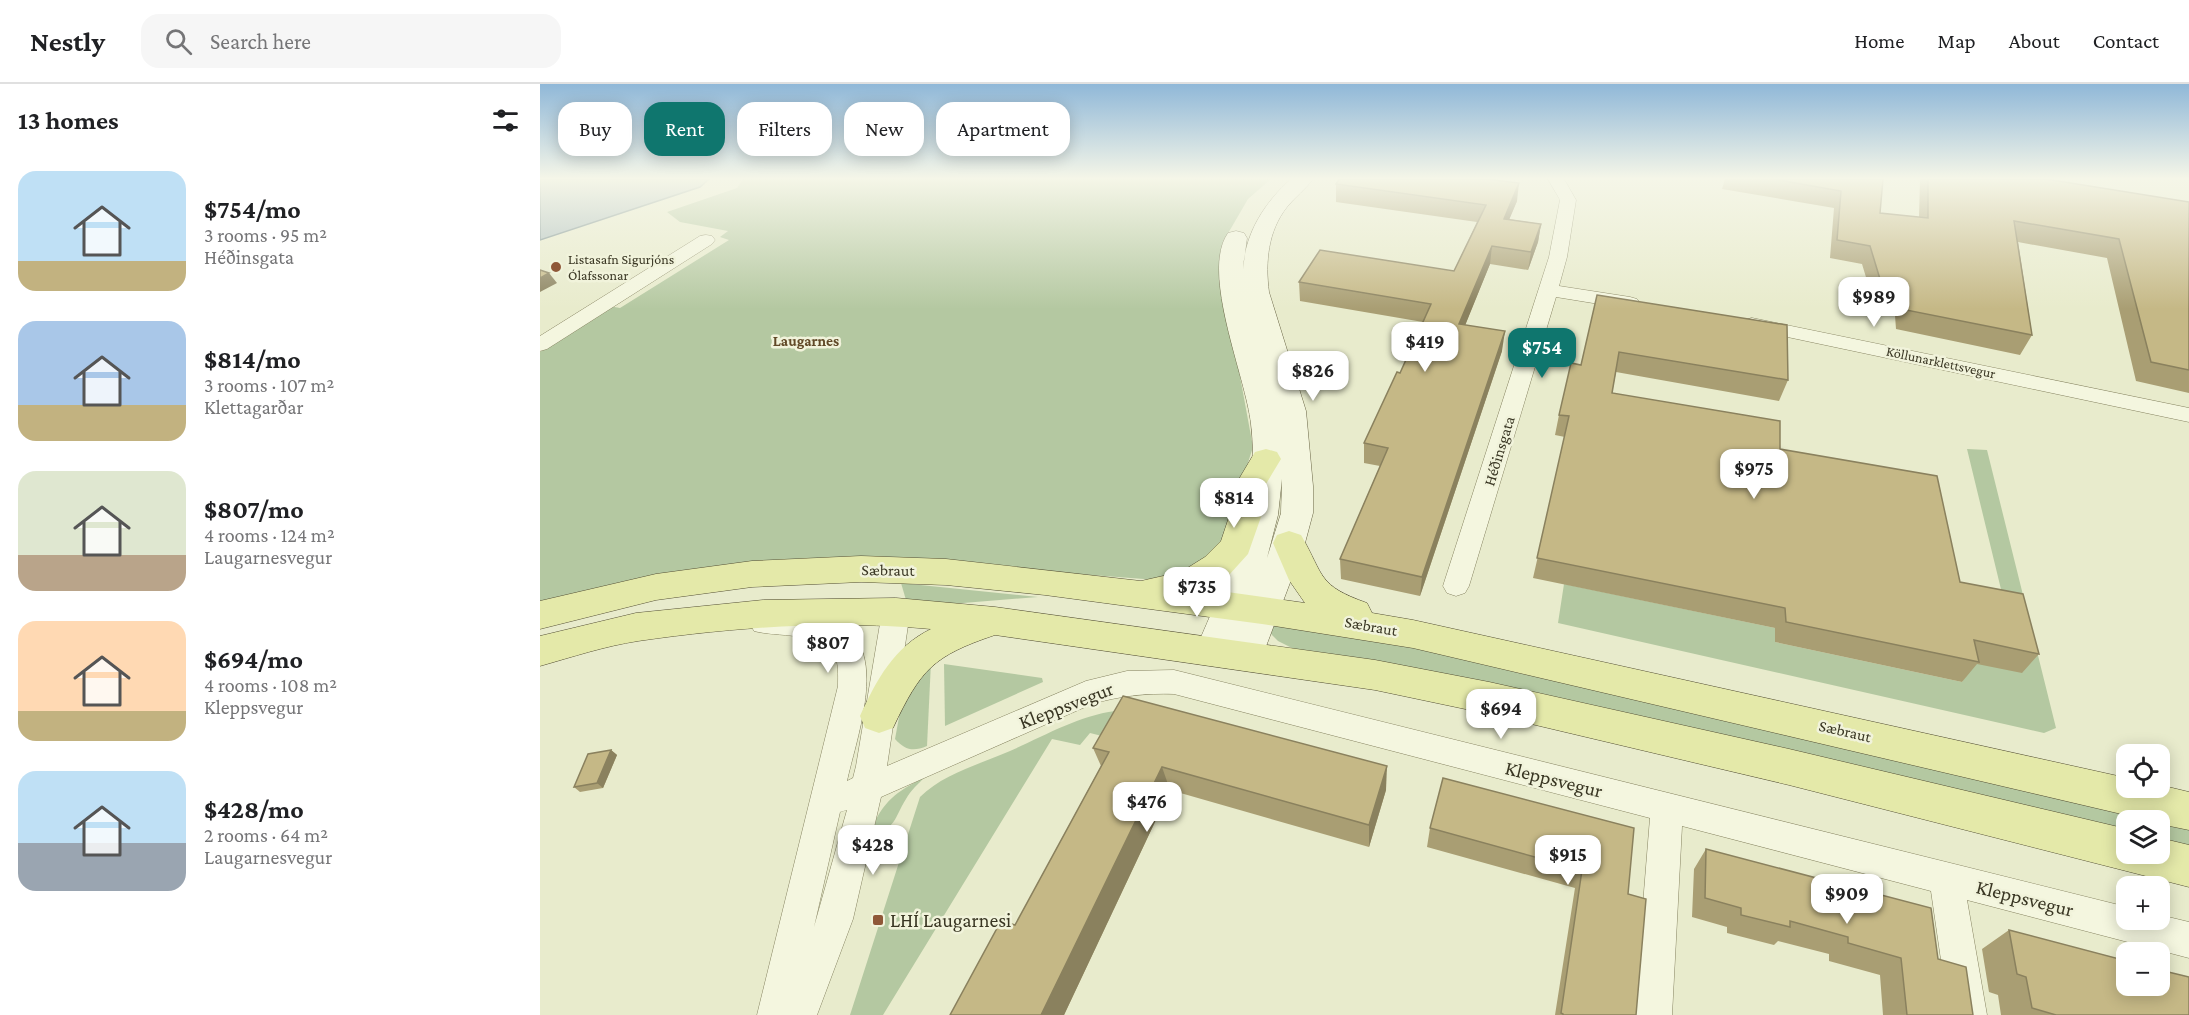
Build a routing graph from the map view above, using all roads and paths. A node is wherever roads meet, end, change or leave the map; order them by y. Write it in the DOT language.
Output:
graph roads {
  1 [pos="1244,222"];
  2 [pos="1266,222"];
  3 [pos="1564,222"];
  4 [pos="706,240"];
  5 [pos="1549,290"];
  6 [pos="1653,307"];
  7 [pos="1733,320"];
  8 [pos="540,345"];
  9 [pos="2189,415"];
  10 [pos="1266,459"];
  11 [pos="1290,543"];
  12 [pos="872,569"];
  13 [pos="1456,586"];
  14 [pos="1134,593"];
  15 [pos="1246,608"];
  16 [pos="896,612"];
  17 [pos="540,615"];
  18 [pos="719,619"];
  19 [pos="995,621"];
  20 [pos="1413,634"];
  21 [pos="540,651"];
  22 [pos="1229,653"];
  23 [pos="879,716"];
  24 [pos="868,789"];
  25 [pos="826,802"];
  26 [pos="1667,807"];
  27 [pos="2189,811"];
  28 [pos="2116,847"];
  29 [pos="2170,861"];
  30 [pos="2189,866"];
  31 [pos="1946,878"];
  32 [pos="2189,940"];
  33 [pos="776,1015"];
  34 [pos="798,1015"];
  35 [pos="1653,1015"];
  36 [pos="1968,1015"];
  1 -- 10 [label="main road"];
  2 -- 11 [label="main road"];
  3 -- 5 [label="street, Héðinsgata"];
  4 -- 8 [label="street"];
  5 -- 6 [label="street"];
  5 -- 13 [label="street, Héðinsgata"];
  7 -- 9 [label="street, Köllunarklettsvegur"];
  10 -- 14 [label="main road"];
  10 -- 15 [label="main road"];
  11 -- 15 [label="main road"];
  11 -- 20 [label="main road"];
  12 -- 14 [label="main road, Sæbraut"];
  12 -- 16 [label="main road"];
  12 -- 17 [label="main road, Sæbraut"];
  14 -- 15 [label="main road, Sæbraut"];
  15 -- 20 [label="main road, Sæbraut"];
  15 -- 22 [label="main road"];
  16 -- 18 [label="main road"];
  16 -- 19 [label="main road"];
  16 -- 23 [label="street"];
  18 -- 21 [label="main road"];
  18 -- 25 [label="street"];
  19 -- 22 [label="main road"];
  19 -- 23 [label="main road"];
  20 -- 27 [label="main road, Sæbraut"];
  22 -- 28 [label="main road"];
  23 -- 24 [label="street"];
  24 -- 25 [label="street, Kleppsvegur"];
  24 -- 26 [label="street, Kleppsvegur"];
  24 -- 34 [label="street"];
  25 -- 33 [label="street"];
  26 -- 31 [label="street, Kleppsvegur"];
  26 -- 35 [label="street"];
  29 -- 30 [label="main road"];
  31 -- 32 [label="street, Kleppsvegur"];
  31 -- 36 [label="street"];
}
